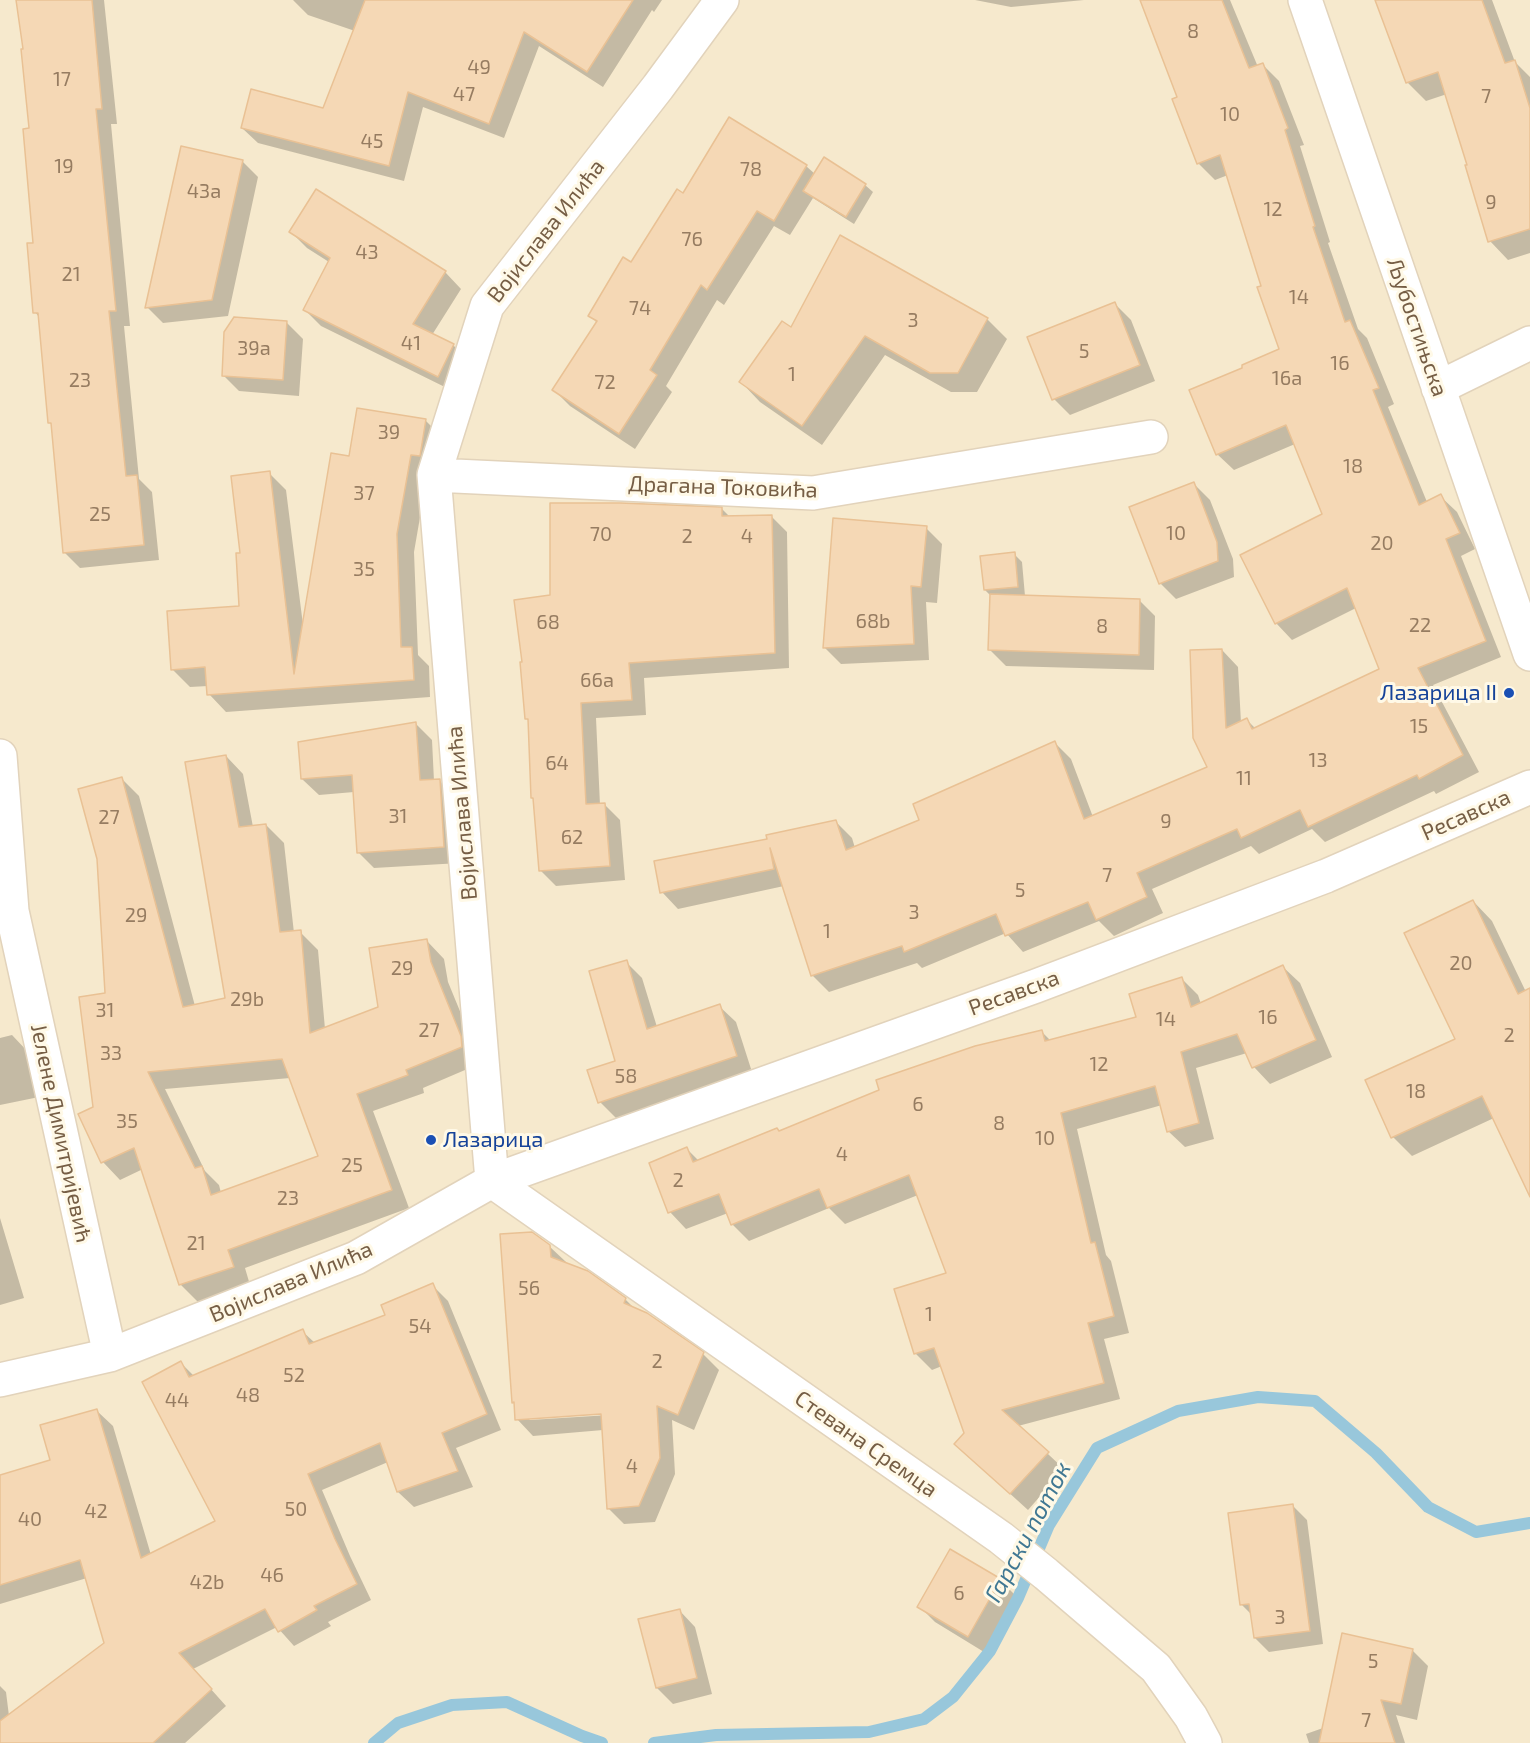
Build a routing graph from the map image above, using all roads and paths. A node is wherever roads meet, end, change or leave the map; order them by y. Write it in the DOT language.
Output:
graph roads {
  1 [pos="722,0"];
  2 [pos="1305,0"];
  3 [pos="1530,343"];
  4 [pos="1438,388"];
  5 [pos="1151,437"];
  6 [pos="434,475"];
  7 [pos="1530,654"];
  8 [pos="0,756"];
  9 [pos="1530,787"];
  10 [pos="6,913"];
  11 [pos="492,1181"];
  12 [pos="110,1355"];
  13 [pos="0,1380"];
  14 [pos="1205,1743"];
  1 -- 6 [label="street, Војислава Илића"];
  2 -- 4 [label="street, Љубостињска"];
  3 -- 4 [label="street"];
  4 -- 7 [label="street, Љубостињска"];
  5 -- 6 [label="street, Драгана Токовића"];
  6 -- 11 [label="street, Војислава Илића"];
  8 -- 10 [label="street, Јелене Димитријевић"];
  9 -- 11 [label="street, Ресавска"];
  10 -- 12 [label="street, Јелене Димитријевић"];
  11 -- 12 [label="street, Војислава Илића"];
  11 -- 14 [label="street, Стевана Сремца"];
  12 -- 13 [label="street, Војислава Илића"];
}
